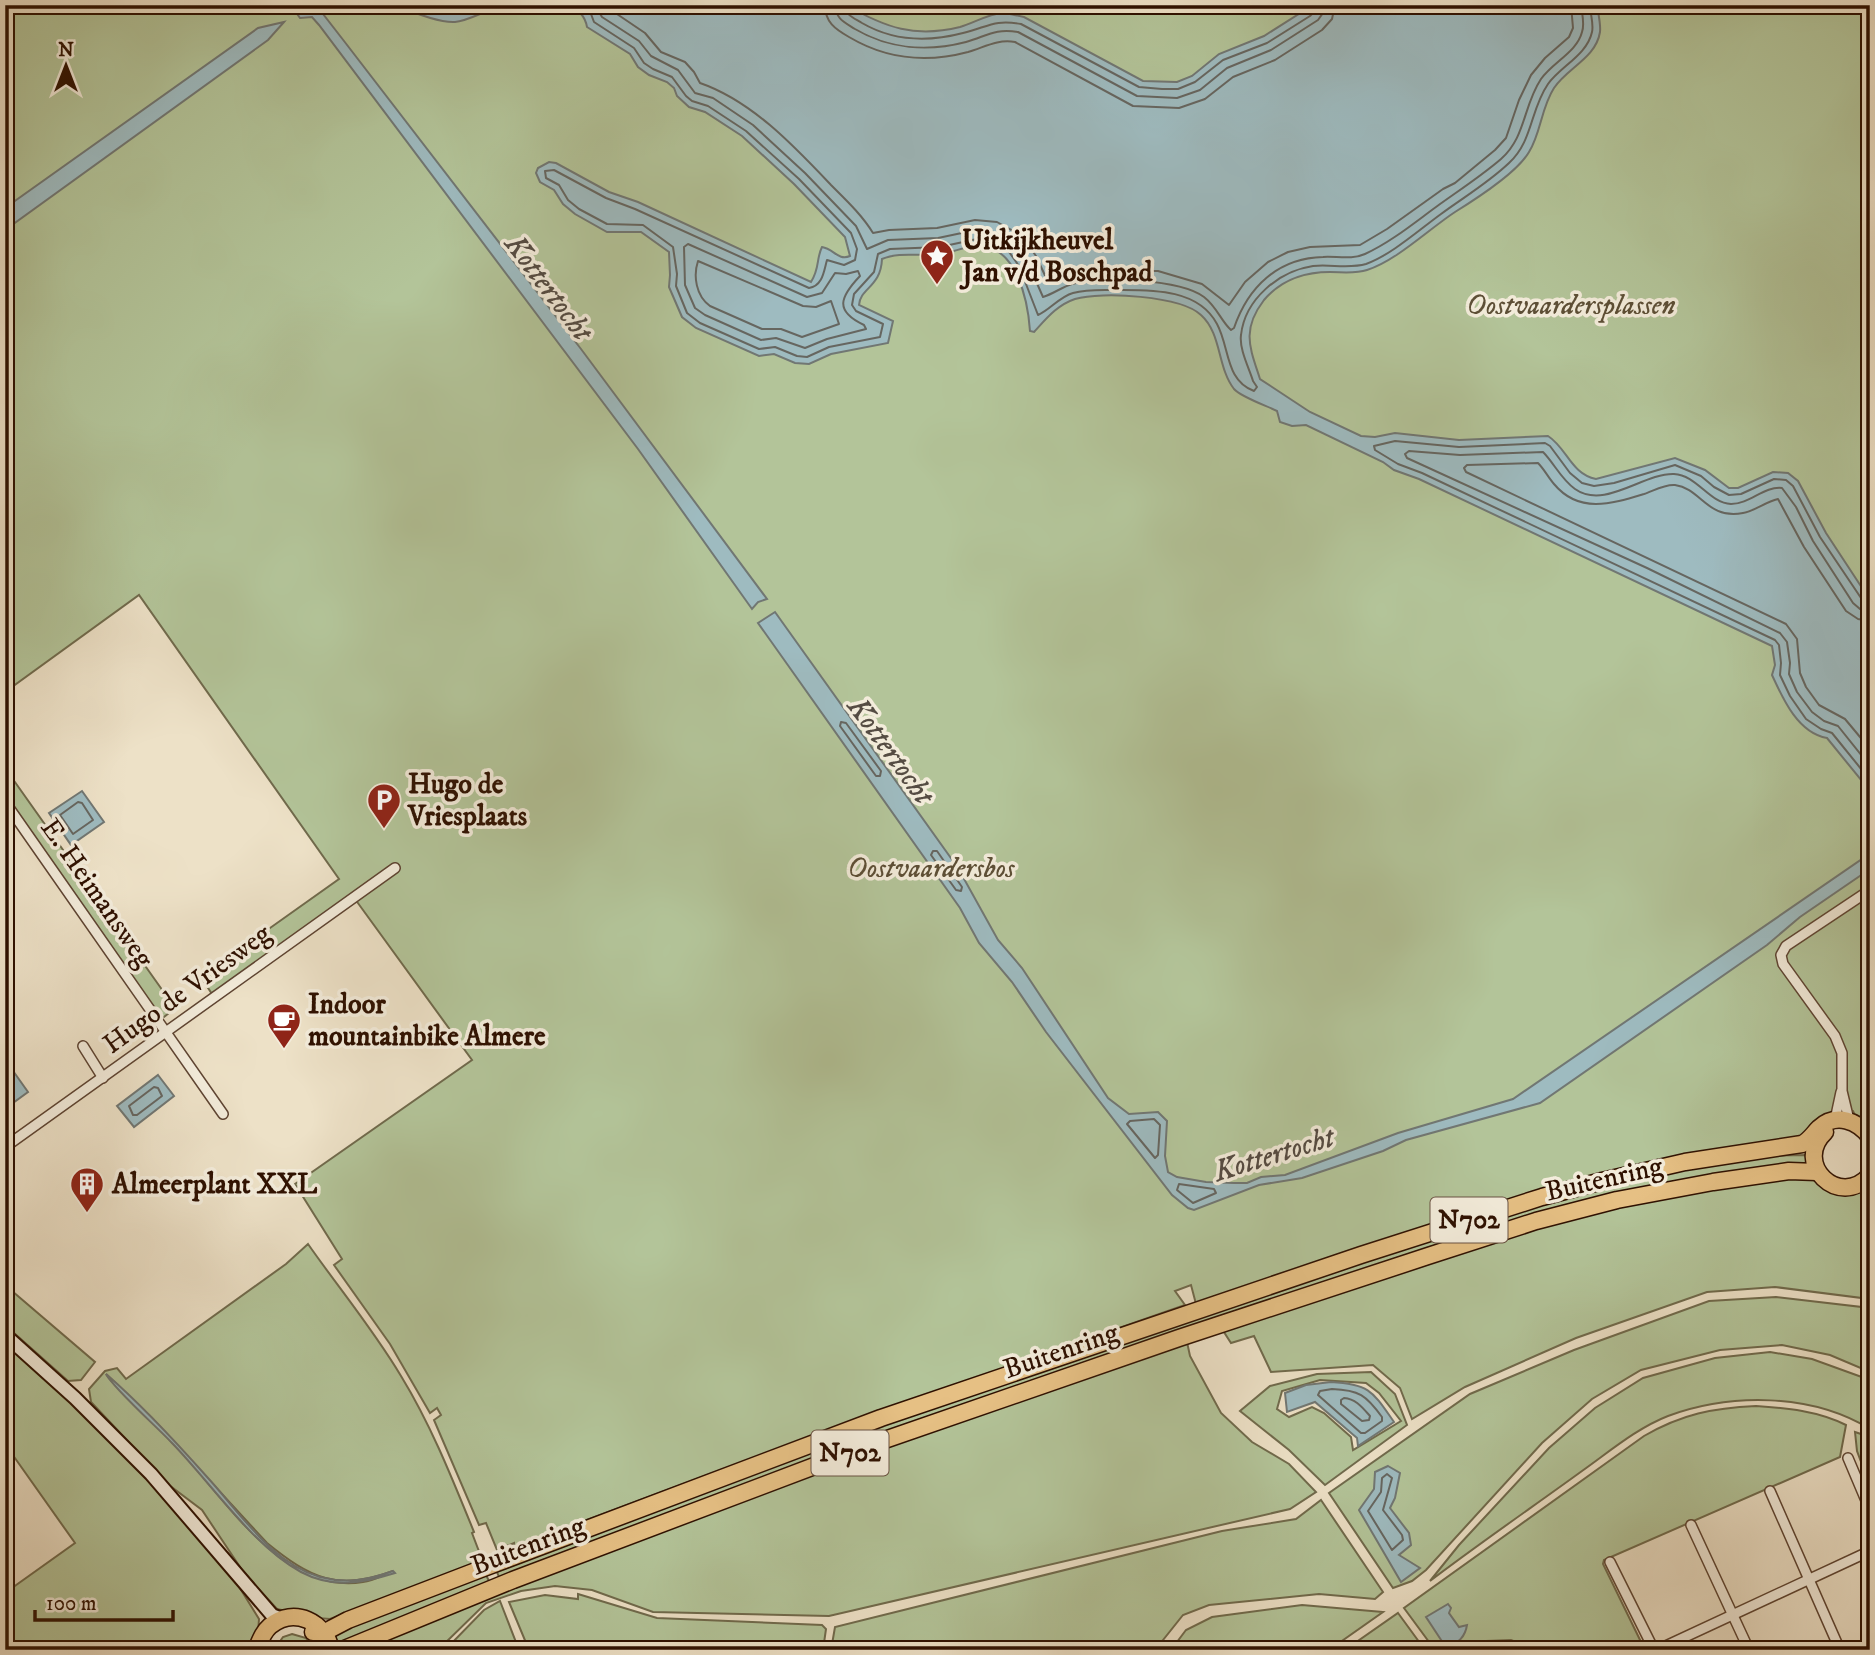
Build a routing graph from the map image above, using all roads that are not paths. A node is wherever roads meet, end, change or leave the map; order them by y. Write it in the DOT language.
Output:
graph roads {
  1 [pos="5,802"];
  2 [pos="395,868"];
  3 [pos="1870,890"];
  4 [pos="166,1032"];
  5 [pos="83,1046"];
  6 [pos="103,1078"];
  7 [pos="223,1114"];
  8 [pos="1838,1123"];
  9 [pos="1869,1138"];
  10 [pos="1815,1139"];
  11 [pos="5,1147"];
  12 [pos="1817,1172"];
  13 [pos="1870,1175"];
  14 [pos="5,1335"];
  15 [pos="1848,1458"];
  16 [pos="1770,1491"];
  17 [pos="1870,1510"];
  18 [pos="1691,1525"];
  19 [pos="1870,1551"];
  20 [pos="1610,1562"];
  21 [pos="1808,1580"];
  22 [pos="1732,1615"];
  23 [pos="319,1630"];
  24 [pos="267,1638"];
  25 [pos="324,1650"];
  26 [pos="331,1650"];
  27 [pos="342,1650"];
  28 [pos="1656,1650"];
  29 [pos="1749,1650"];
  30 [pos="1840,1650"];
  1 -- 4 [label="street, E. Heimansweg"];
  2 -- 4 [label="street, Hugo de Vriesweg"];
  3 -- 8 [label="street"];
  4 -- 6 [label="street, Hugo de Vriesweg"];
  4 -- 7 [label="street, E. Heimansweg"];
  5 -- 6 [label="street"];
  6 -- 11 [label="street, Hugo de Vriesweg"];
  8 -- 9 [label="highway"];
  8 -- 10 [label="highway, N702"];
  10 -- 12 [label="highway"];
  10 -- 23 [label="highway, Buitenring / N702"];
  12 -- 13 [label="highway, N702"];
  12 -- 27 [label="highway, Buitenring / N702"];
  14 -- 24 [label="street"];
  15 -- 17 [label="street"];
  16 -- 21 [label="street"];
  18 -- 22 [label="street"];
  19 -- 21 [label="street"];
  20 -- 28 [label="street"];
  21 -- 22 [label="street"];
  21 -- 30 [label="street"];
  22 -- 28 [label="street"];
  22 -- 29 [label="street"];
  23 -- 24 [label="highway, N702"];
  23 -- 25 [label="highway"];
  23 -- 26 [label="highway"];
}
